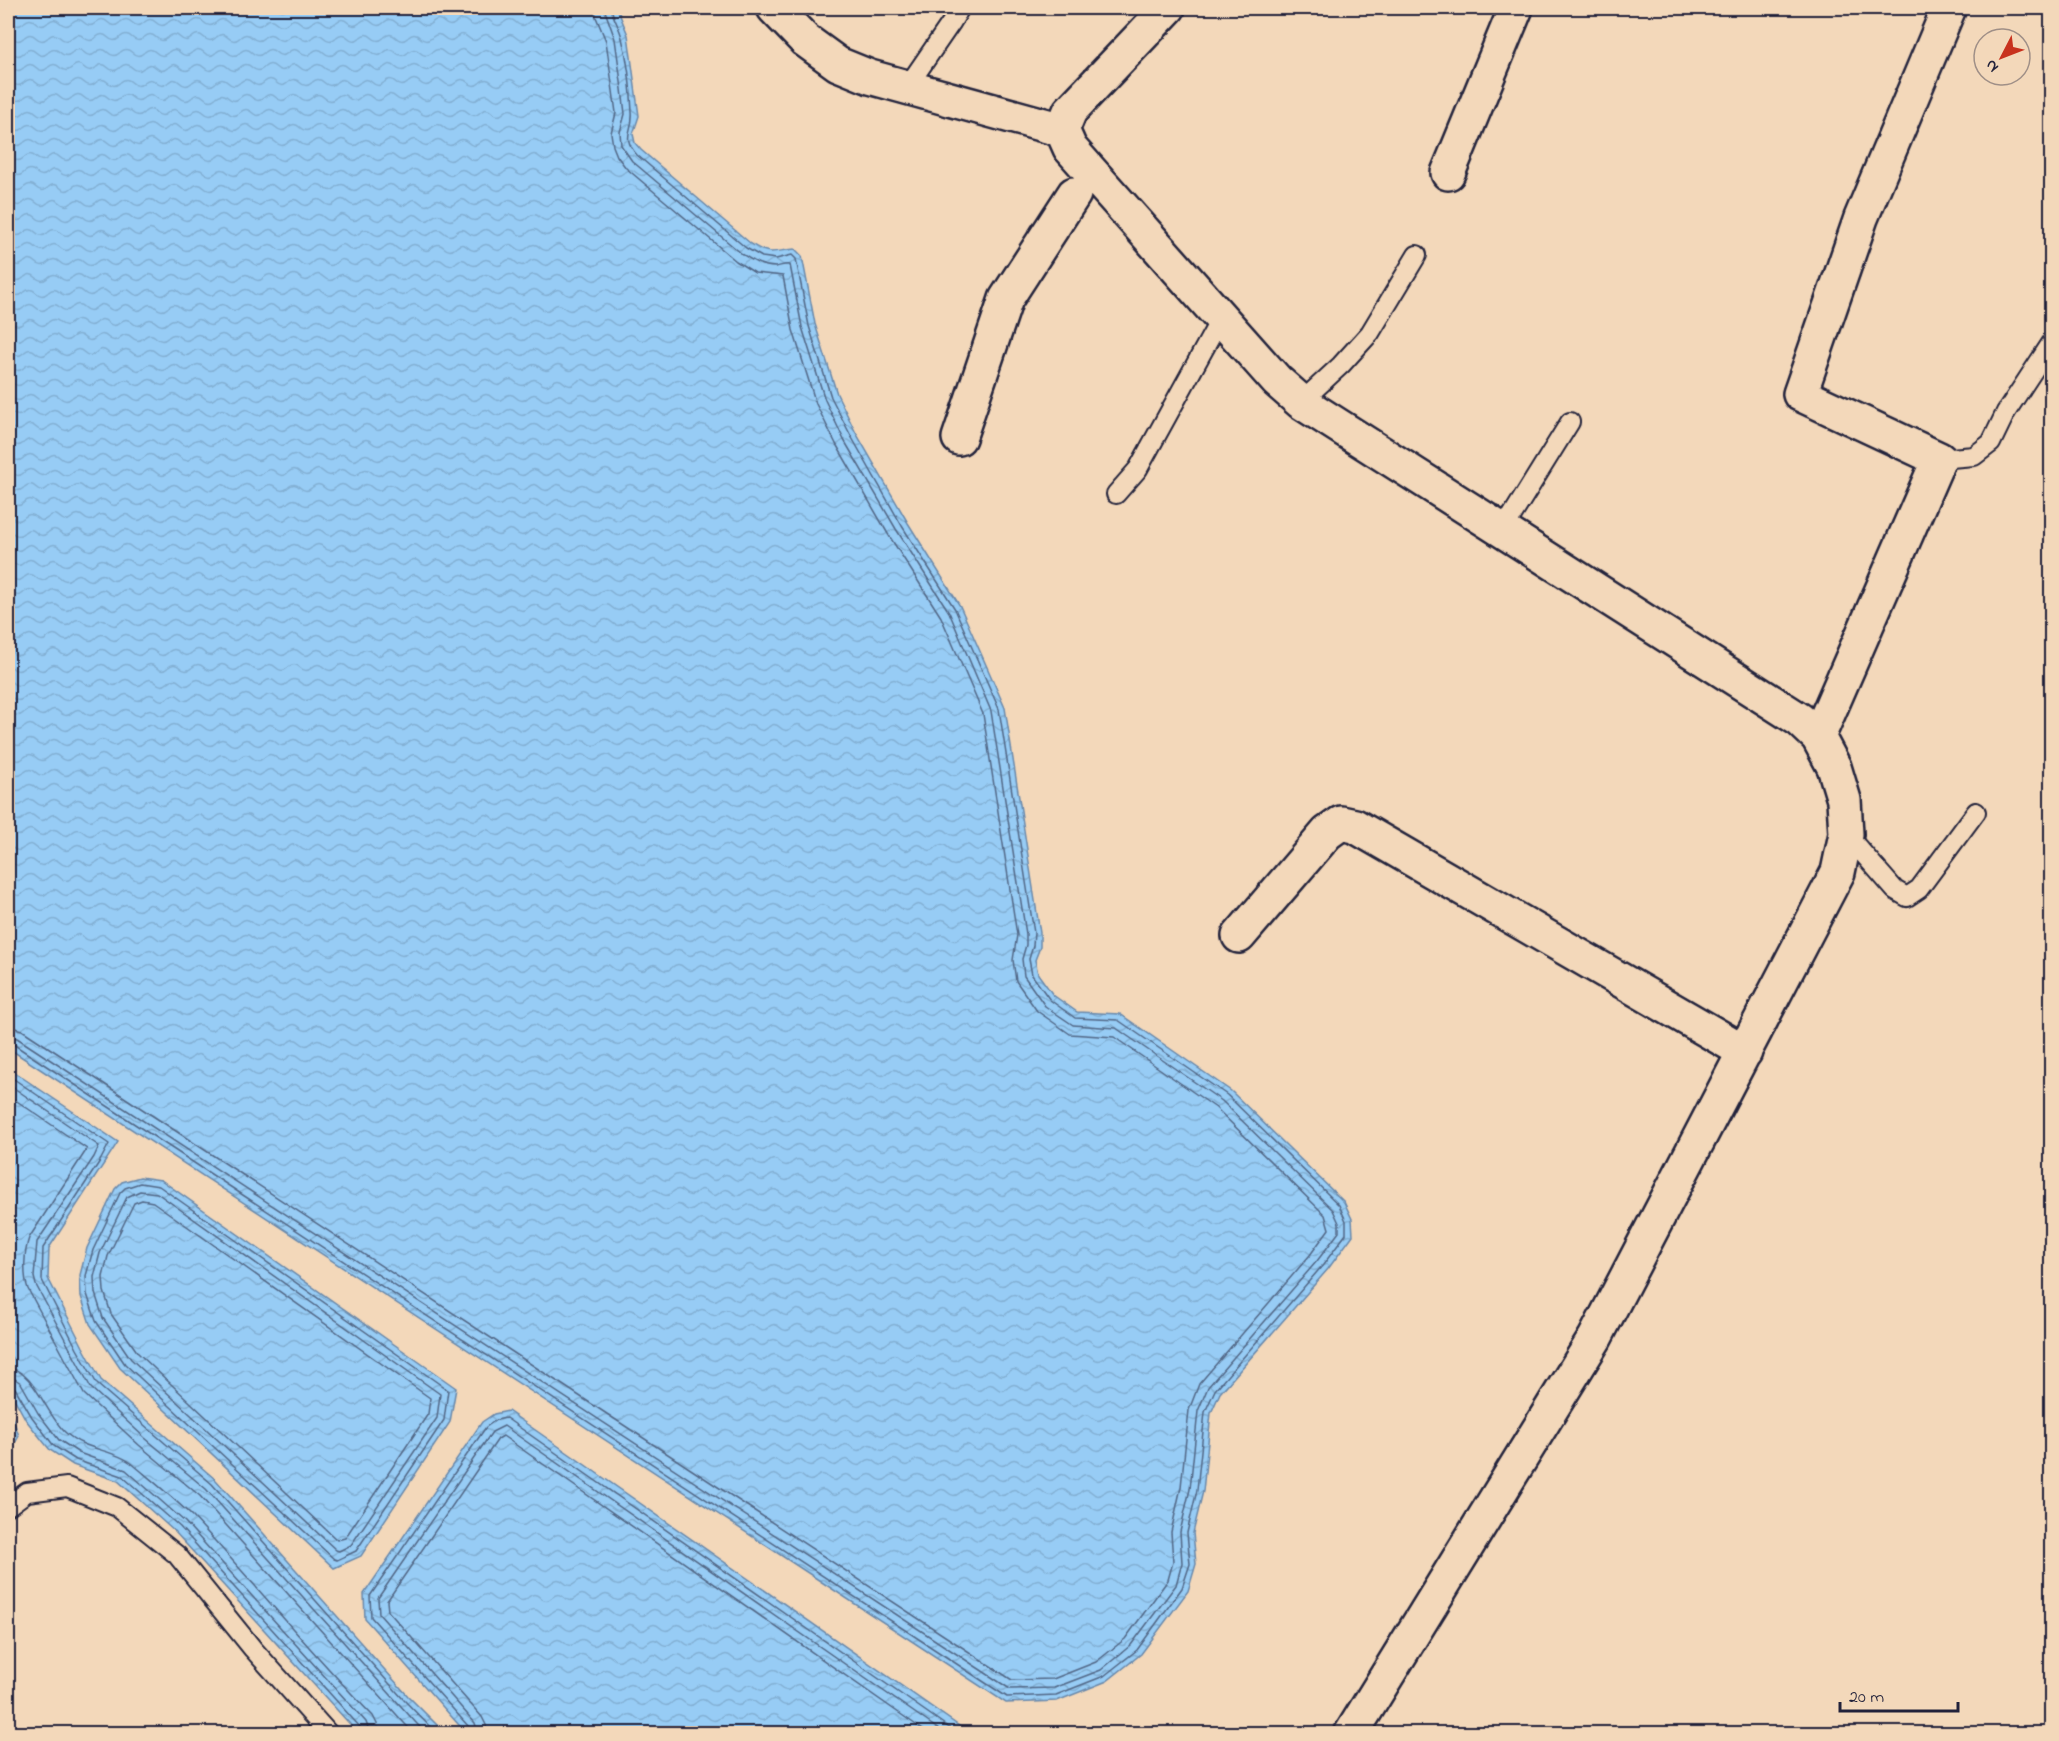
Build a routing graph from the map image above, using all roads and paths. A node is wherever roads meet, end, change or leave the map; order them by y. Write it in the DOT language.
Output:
graph roads {
  1 [pos="774,8"];
  2 [pos="960,8"];
  3 [pos="1168,8"];
  4 [pos="1516,8"];
  5 [pos="1949,8"];
  6 [pos="907,87"];
  7 [pos="1062,130"];
  8 [pos="1448,173"];
  9 [pos="1083,181"];
  10 [pos="1417,255"];
  11 [pos="1221,318"];
  12 [pos="2052,342"];
  13 [pos="1301,402"];
  14 [pos="1570,422"];
  15 [pos="959,438"];
  16 [pos="1939,459"];
  17 [pos="1116,494"];
  18 [pos="1503,530"];
  19 [pos="1818,737"];
  20 [pos="1976,812"];
  21 [pos="1846,834"];
  22 [pos="1239,936"];
  23 [pos="1744,1052"];
  24 [pos="8,1506"];
  25 [pos="329,1734"];
  26 [pos="1351,1734"];
  1 -- 6 [label="street"];
  2 -- 6 [label="lane"];
  3 -- 7 [label="street"];
  4 -- 8 [label="street"];
  5 -- 16 [label="street"];
  6 -- 7 [label="street"];
  7 -- 9 [label="street"];
  9 -- 11 [label="street"];
  9 -- 15 [label="street"];
  10 -- 13 [label="lane"];
  11 -- 13 [label="street"];
  11 -- 17 [label="lane"];
  12 -- 16 [label="lane"];
  13 -- 18 [label="street"];
  14 -- 18 [label="lane"];
  16 -- 19 [label="street"];
  18 -- 19 [label="street"];
  19 -- 21 [label="street"];
  20 -- 21 [label="lane"];
  21 -- 23 [label="street"];
  22 -- 23 [label="street"];
  23 -- 26 [label="street"];
  24 -- 25 [label="lane"];
}
